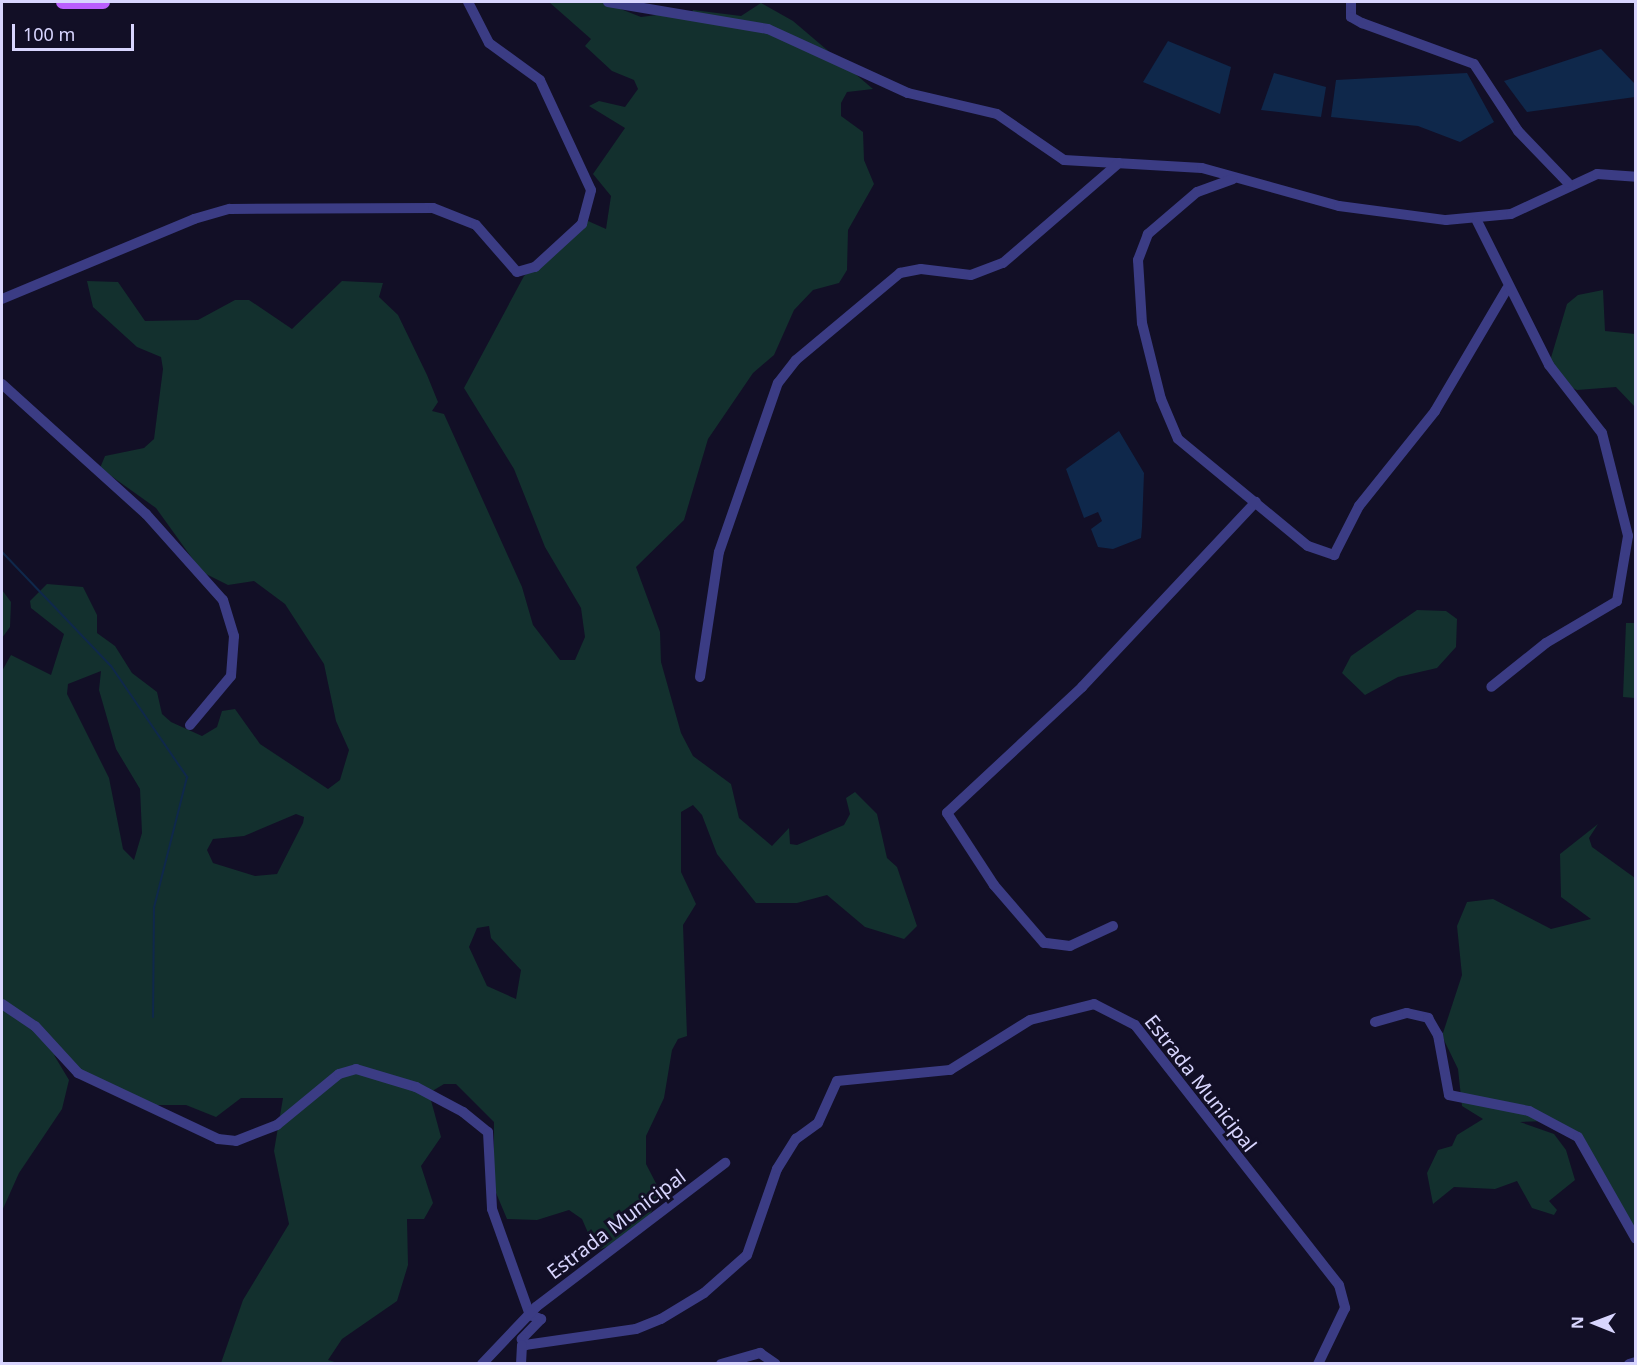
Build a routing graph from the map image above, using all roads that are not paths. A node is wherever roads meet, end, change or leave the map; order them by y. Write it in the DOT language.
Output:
graph roads {
  1 [pos="63,2"];
  2 [pos="103,2"];
  3 [pos="468,2"];
  4 [pos="608,2"];
  5 [pos="1351,2"];
  6 [pos="1119,163"];
  7 [pos="1635,177"];
  8 [pos="1233,179"];
  9 [pos="1568,183"];
  10 [pos="1477,221"];
  11 [pos="1507,289"];
  12 [pos="2,299"];
  13 [pos="2,384"];
  14 [pos="1256,502"];
  15 [pos="700,676"];
  16 [pos="1491,687"];
  17 [pos="190,725"];
  18 [pos="1113,926"];
  19 [pos="2,1004"];
  20 [pos="1375,1022"];
  21 [pos="725,1162"];
  22 [pos="1635,1239"];
  23 [pos="530,1315"];
  24 [pos="522,1345"];
  25 [pos="1635,1362"];
  26 [pos="482,1364"];
  27 [pos="521,1364"];
  28 [pos="721,1364"];
  29 [pos="776,1364"];
  30 [pos="1318,1364"];
  31 [pos="1629,1364"];
  1 -- 2 [label="main road"];
  3 -- 12 [label="street"];
  4 -- 6 [label="street"];
  5 -- 9 [label="street"];
  6 -- 8 [label="street"];
  6 -- 15 [label="street"];
  7 -- 9 [label="street"];
  8 -- 10 [label="street"];
  8 -- 14 [label="street"];
  9 -- 10 [label="street"];
  10 -- 11 [label="street"];
  11 -- 14 [label="street"];
  11 -- 16 [label="street"];
  13 -- 17 [label="street"];
  14 -- 18 [label="street"];
  19 -- 23 [label="street, Estrada Municipal"];
  20 -- 22 [label="street"];
  21 -- 23 [label="street, Estrada Municipal"];
  23 -- 24 [label="street, Estrada Municipal"];
  23 -- 26 [label="street, Estrada Municipal"];
  24 -- 27 [label="street"];
  24 -- 30 [label="street, Estrada Municipal"];
  25 -- 31 [label="street"];
  28 -- 29 [label="street"];
}
